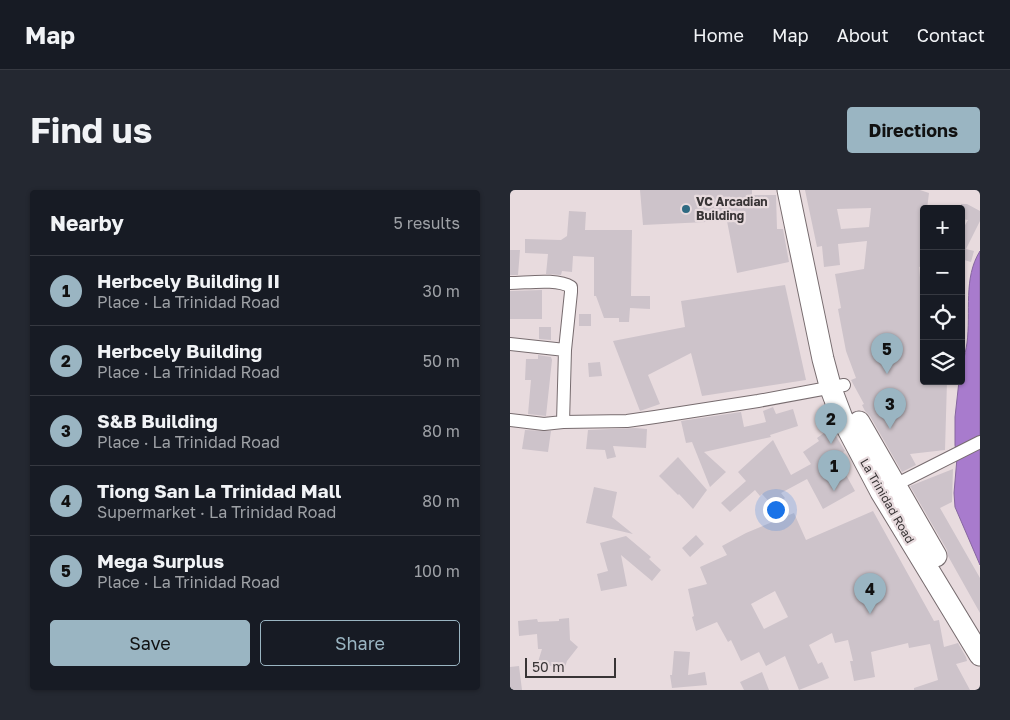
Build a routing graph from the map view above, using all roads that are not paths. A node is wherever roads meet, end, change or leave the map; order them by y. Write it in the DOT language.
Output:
graph roads {
  1 [pos="788,190"];
  2 [pos="802,190"];
  3 [pos="510,283"];
  4 [pos="510,344"];
  5 [pos="565,350"];
  6 [pos="837,387"];
  7 [pos="510,420"];
  8 [pos="563,422"];
  9 [pos="980,442"];
  10 [pos="888,489"];
  11 [pos="977,638"];
  1 -- 6 [label="highway, La Trinidad Road"];
  2 -- 6 [label="highway, La Trinidad Road"];
  3 -- 5 [label="street"];
  4 -- 5 [label="street"];
  5 -- 8 [label="street"];
  6 -- 8 [label="street"];
  6 -- 10 [label="highway, La Trinidad Road"];
  7 -- 8 [label="street"];
  9 -- 10 [label="street"];
  10 -- 11 [label="highway, La Trinidad Road"];
}
